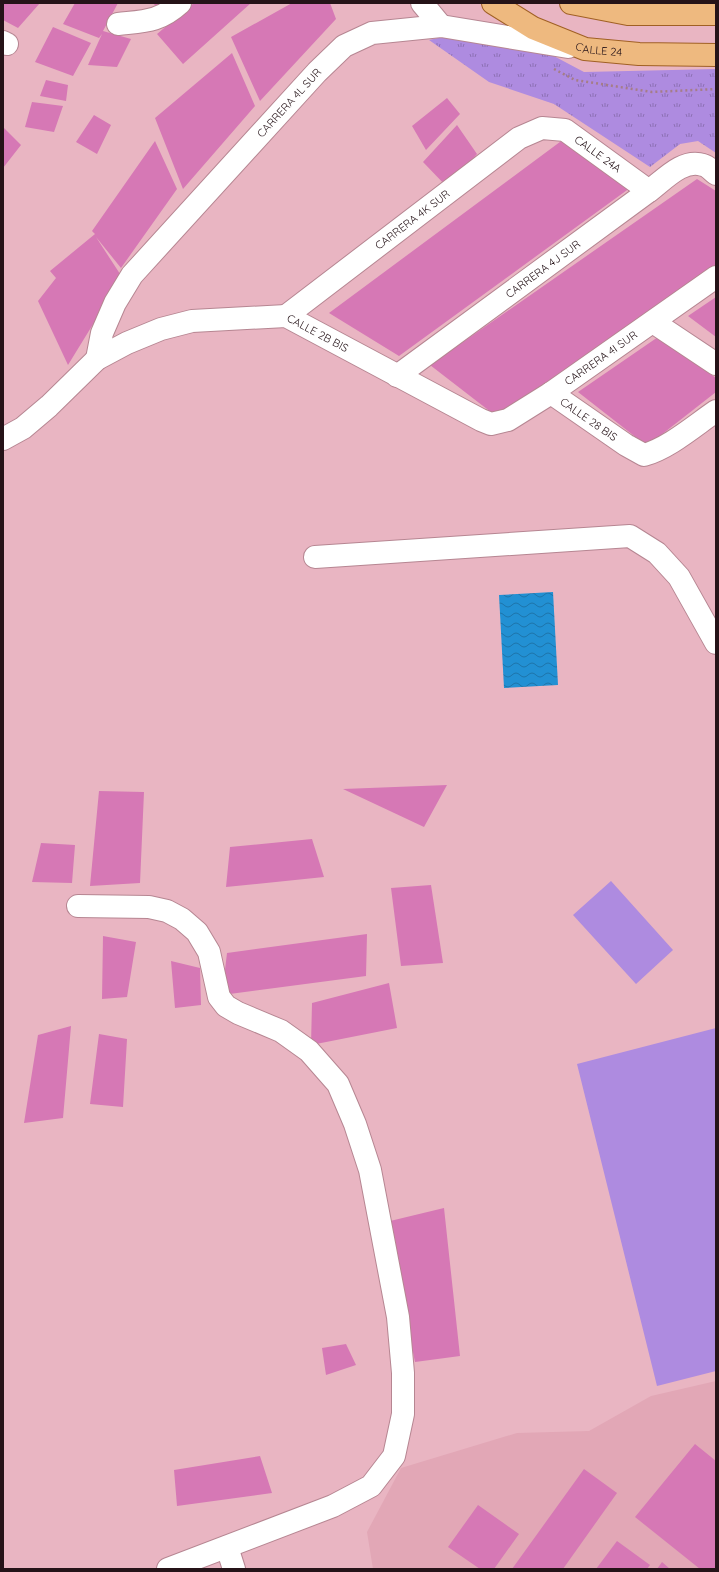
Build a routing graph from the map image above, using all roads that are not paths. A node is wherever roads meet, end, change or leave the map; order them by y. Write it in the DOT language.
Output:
graph roads {
  1 [pos="180,3"];
  2 [pos="422,3"];
  3 [pos="493,3"];
  4 [pos="570,3"];
  5 [pos="716,14"];
  6 [pos="118,24"];
  7 [pos="441,26"];
  8 [pos="585,50"];
  9 [pos="716,55"];
  10 [pos="542,128"];
  11 [pos="716,174"];
  12 [pos="649,191"];
  13 [pos="716,278"];
  14 [pos="286,316"];
  15 [pos="653,322"];
  16 [pos="97,359"];
  17 [pos="716,364"];
  18 [pos="397,376"];
  19 [pos="551,393"];
  20 [pos="716,412"];
  21 [pos="481,420"];
  22 [pos="3,439"];
  23 [pos="315,557"];
  24 [pos="716,643"];
  25 [pos="78,906"];
  26 [pos="227,1547"];
  27 [pos="168,1569"];
  28 [pos="234,1569"];
  1 -- 6 [label="street"];
  2 -- 7 [label="street"];
  3 -- 8 [label="main road, CALLE 24"];
  4 -- 5 [label="main road"];
  7 -- 8 [label="street, CARRERA 4L SUR"];
  7 -- 16 [label="street, CARRERA 4L SUR"];
  8 -- 9 [label="main road, CALLE 24"];
  10 -- 12 [label="street, CALLE 24A"];
  10 -- 14 [label="street, CARRERA 4K SUR"];
  11 -- 12 [label="street, CARRERA 4J SUR"];
  12 -- 18 [label="street, CARRERA 4J SUR"];
  13 -- 15 [label="street, CARRERA 4I SUR"];
  14 -- 16 [label="street, CALLE 2B BIS"];
  14 -- 18 [label="street, CALLE 2B BIS"];
  15 -- 17 [label="street"];
  15 -- 19 [label="street, CARRERA 4I SUR"];
  16 -- 22 [label="street, CALLE 2B BIS"];
  18 -- 21 [label="street, CALLE 2B BIS"];
  19 -- 20 [label="street, CALLE 28 BIS"];
  19 -- 21 [label="street, CARRERA 4I SUR"];
  23 -- 24 [label="street"];
  25 -- 26 [label="street"];
  26 -- 27 [label="street"];
  26 -- 28 [label="street"];
}
